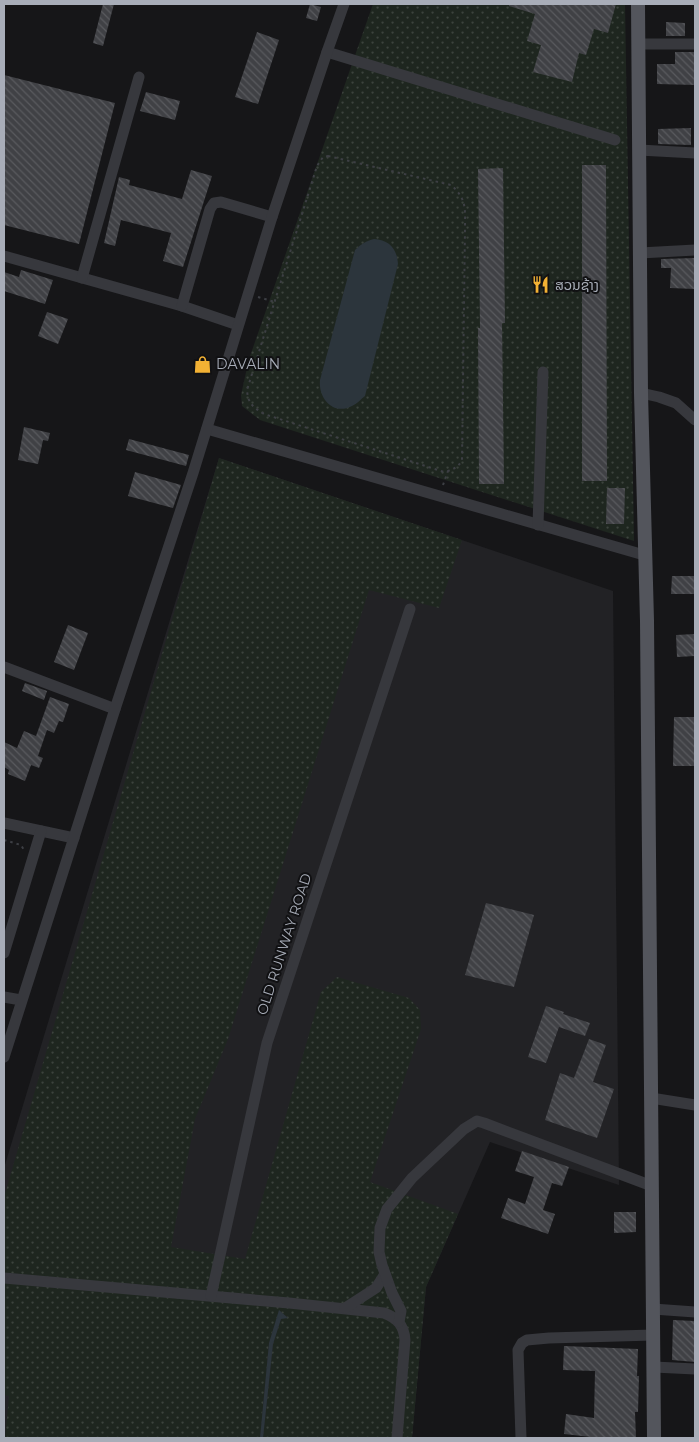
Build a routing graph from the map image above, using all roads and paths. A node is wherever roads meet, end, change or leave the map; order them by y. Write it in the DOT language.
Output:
graph roads {
  1 [pos="344,4"];
  2 [pos="638,4"];
  3 [pos="638,44"];
  4 [pos="695,44"];
  5 [pos="327,52"];
  6 [pos="139,77"];
  7 [pos="615,140"];
  8 [pos="639,150"];
  9 [pos="695,153"];
  10 [pos="272,217"];
  11 [pos="695,250"];
  12 [pos="640,253"];
  13 [pos="4,256"];
  14 [pos="82,278"];
  15 [pos="248,294"];
  16 [pos="275,302"];
  17 [pos="182,306"];
  18 [pos="238,325"];
  19 [pos="543,372"];
  20 [pos="641,393"];
  21 [pos="695,420"];
  22 [pos="207,428"];
  23 [pos="448,471"];
  24 [pos="440,496"];
  25 [pos="538,525"];
  26 [pos="644,556"];
  27 [pos="410,609"];
  28 [pos="4,667"];
  29 [pos="115,709"];
  30 [pos="4,823"];
  31 [pos="42,830"];
  32 [pos="74,838"];
  33 [pos="4,952"];
  34 [pos="4,997"];
  35 [pos="21,1000"];
  36 [pos="4,1057"];
  37 [pos="651,1098"];
  38 [pos="695,1105"];
  39 [pos="652,1186"];
  40 [pos="385,1274"];
  41 [pos="4,1278"];
  42 [pos="211,1296"];
  43 [pos="345,1308"];
  44 [pos="653,1309"];
  45 [pos="695,1312"];
  46 [pos="399,1322"];
  47 [pos="654,1335"];
  48 [pos="654,1367"];
  49 [pos="695,1368"];
  50 [pos="397,1438"];
  51 [pos="521,1438"];
  52 [pos="654,1438"];
  1 -- 5 [label="street"];
  2 -- 3 [label="main road"];
  3 -- 4 [label="street"];
  3 -- 8 [label="main road"];
  5 -- 7 [label="street"];
  5 -- 10 [label="street"];
  6 -- 14 [label="street"];
  8 -- 9 [label="street"];
  8 -- 12 [label="main road"];
  10 -- 15 [label="street"];
  10 -- 17 [label="street"];
  11 -- 12 [label="street"];
  12 -- 20 [label="main road"];
  13 -- 14 [label="street"];
  14 -- 17 [label="street"];
  15 -- 16 [label="path"];
  15 -- 18 [label="street"];
  16 -- 23 [label="path"];
  16 -- 23 [label="path"];
  17 -- 18 [label="street"];
  18 -- 22 [label="street"];
  19 -- 25 [label="street"];
  20 -- 21 [label="street"];
  20 -- 26 [label="main road"];
  22 -- 24 [label="street"];
  22 -- 29 [label="street"];
  23 -- 24 [label="path"];
  24 -- 25 [label="street"];
  25 -- 26 [label="street"];
  26 -- 37 [label="main road"];
  27 -- 42 [label="street, OLD RUNWAY ROAD"];
  28 -- 29 [label="street"];
  29 -- 32 [label="street"];
  30 -- 31 [label="street"];
  31 -- 32 [label="street"];
  31 -- 33 [label="street"];
  32 -- 35 [label="street"];
  34 -- 35 [label="street"];
  35 -- 36 [label="street"];
  37 -- 38 [label="street"];
  37 -- 39 [label="main road"];
  39 -- 40 [label="street"];
  39 -- 44 [label="main road"];
  40 -- 43 [label="street"];
  40 -- 46 [label="street"];
  41 -- 42 [label="street"];
  42 -- 43 [label="street"];
  43 -- 46 [label="street"];
  44 -- 45 [label="street"];
  44 -- 47 [label="main road"];
  46 -- 50 [label="street"];
  47 -- 48 [label="main road"];
  47 -- 51 [label="street"];
  48 -- 49 [label="street"];
  48 -- 52 [label="main road"];
}
